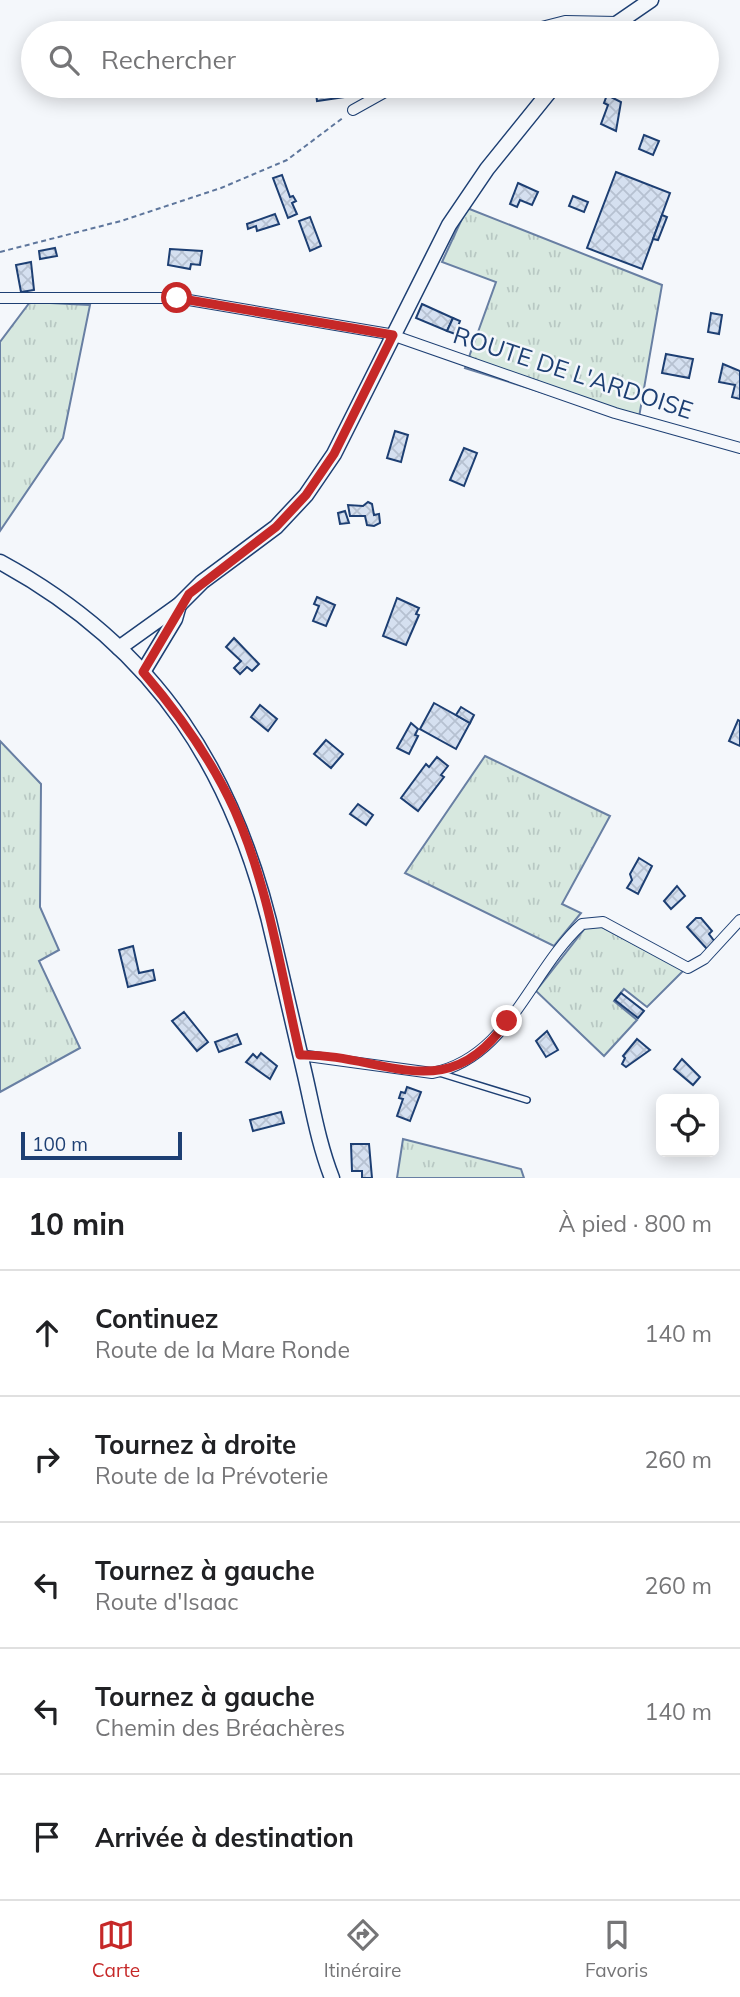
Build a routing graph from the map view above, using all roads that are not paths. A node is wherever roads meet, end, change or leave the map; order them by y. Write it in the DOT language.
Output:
graph roads {
  1 [pos="651,0"];
  2 [pos="619,21"];
  3 [pos="374,98"];
  4 [pos="544,98"];
  5 [pos="353,110"];
  6 [pos="0,298"];
  7 [pos="393,335"];
  8 [pos="740,448"];
  9 [pos="0,562"];
  10 [pos="179,605"];
  11 [pos="119,648"];
  12 [pos="143,672"];
  13 [pos="740,920"];
  14 [pos="300,1055"];
  15 [pos="436,1072"];
  16 [pos="527,1100"];
  17 [pos="332,1178"];
  1 -- 2 [label="street"];
  3 -- 5 [label="street"];
  4 -- 7 [label="street"];
  6 -- 7 [label="street, ROUTE DE L'ARDOISE"];
  7 -- 8 [label="street, ROUTE DE L'ARDOISE"];
  7 -- 10 [label="street"];
  9 -- 11 [label="street"];
  10 -- 11 [label="street"];
  10 -- 12 [label="street"];
  11 -- 12 [label="street"];
  12 -- 14 [label="street"];
  13 -- 15 [label="street"];
  14 -- 15 [label="street"];
  14 -- 17 [label="street"];
  15 -- 16 [label="lane"];
}
